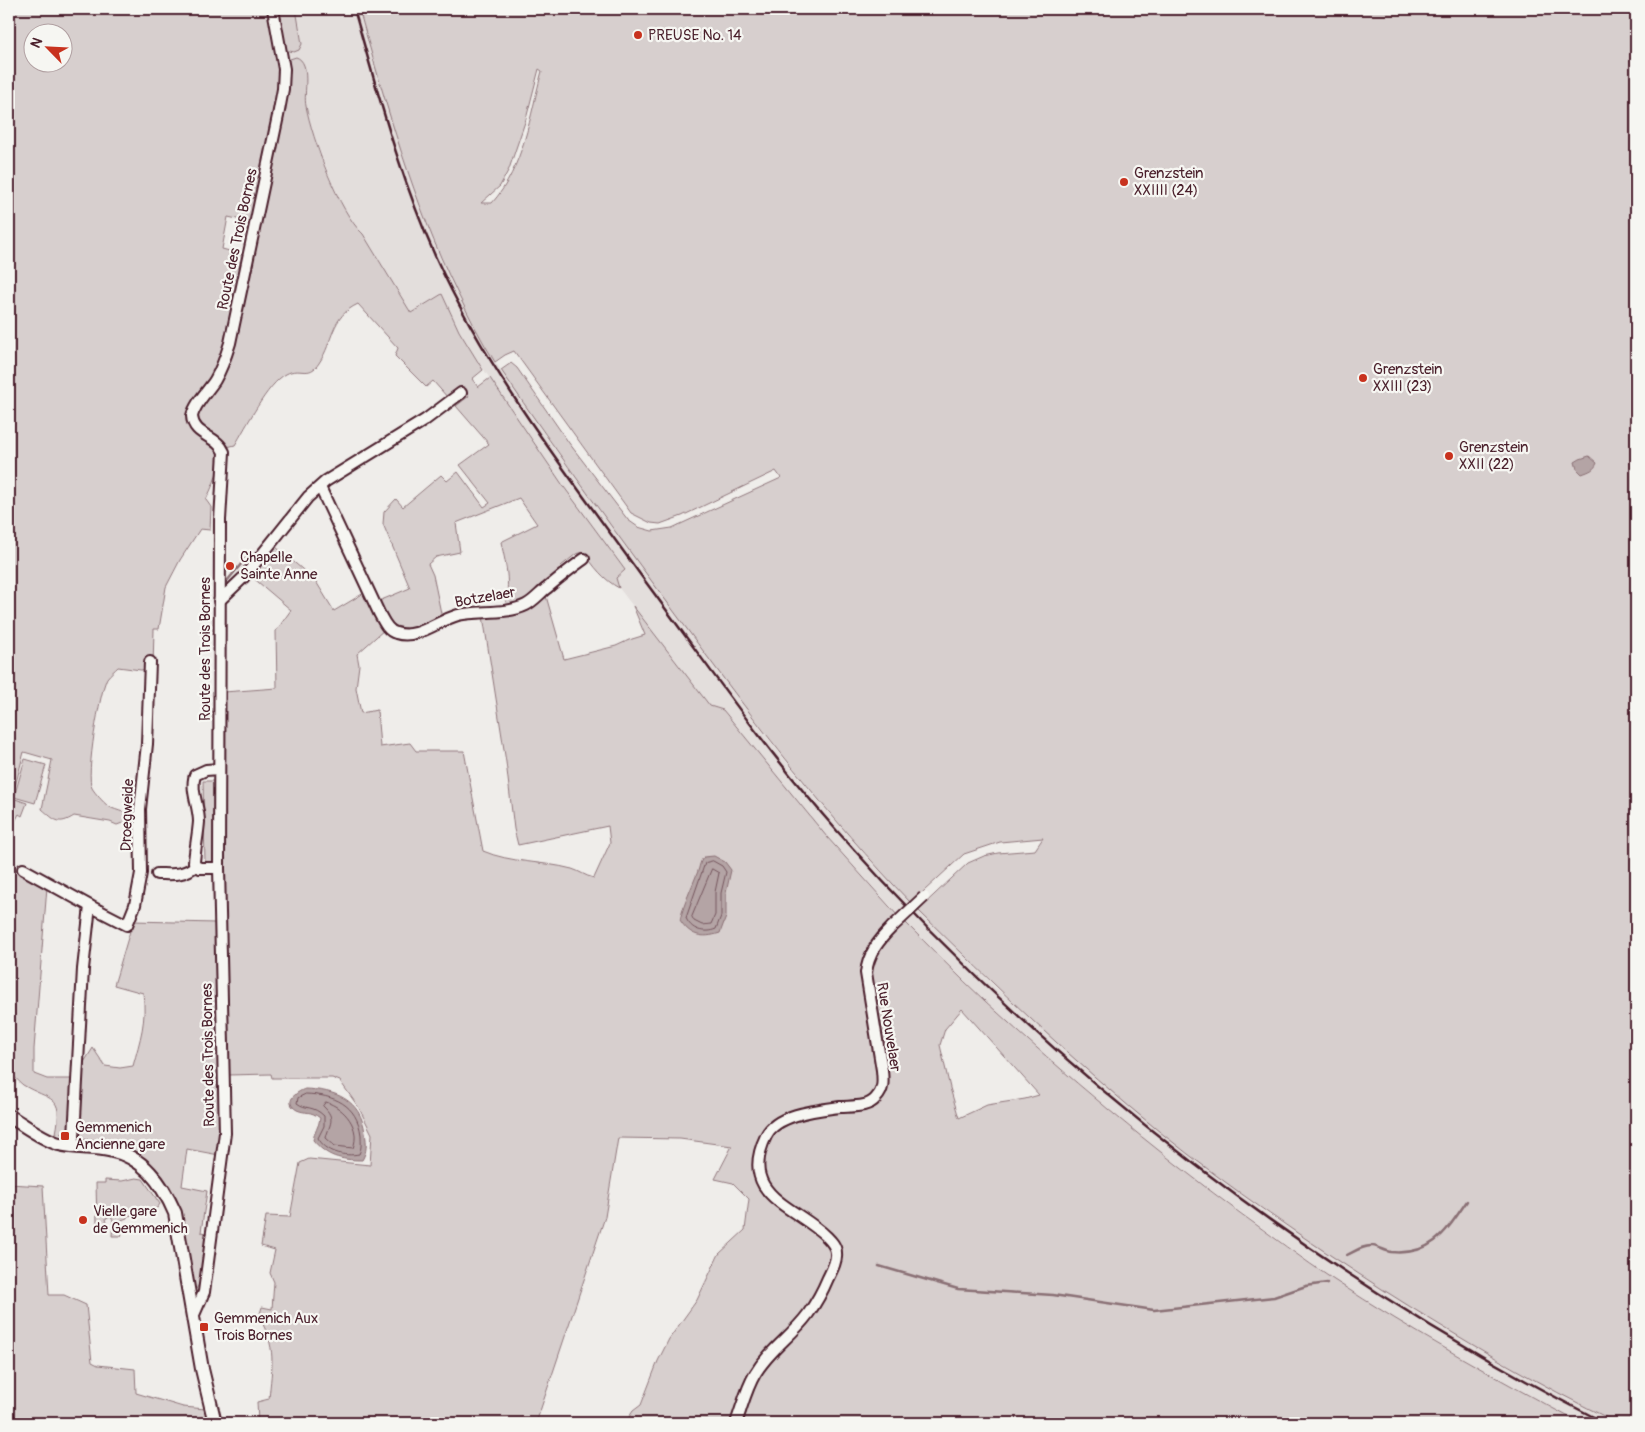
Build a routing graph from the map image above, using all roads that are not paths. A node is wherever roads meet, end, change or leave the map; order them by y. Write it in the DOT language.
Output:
graph roads {
  1 [pos="273,9"];
  2 [pos="461,394"];
  3 [pos="320,486"];
  4 [pos="584,559"];
  5 [pos="219,601"];
  6 [pos="150,662"];
  7 [pos="219,769"];
  8 [pos="195,866"];
  9 [pos="219,868"];
  10 [pos="24,869"];
  11 [pos="157,874"];
  12 [pos="924,897"];
  13 [pos="90,906"];
  14 [pos="9,1116"];
  15 [pos="70,1146"];
  16 [pos="192,1318"];
  17 [pos="215,1423"];
  18 [pos="736,1423"];
  1 -- 5 [label="street, Route des Trois Bornes"];
  2 -- 3 [label="street"];
  3 -- 4 [label="street, Botzelaer"];
  3 -- 5 [label="street"];
  5 -- 7 [label="street, Route des Trois Bornes"];
  6 -- 13 [label="street, Droegweide"];
  7 -- 8 [label="street"];
  7 -- 9 [label="street, Route des Trois Bornes"];
  8 -- 9 [label="street"];
  8 -- 11 [label="street"];
  9 -- 16 [label="street, Route des Trois Bornes"];
  10 -- 13 [label="street, Droegweide"];
  12 -- 18 [label="street, Rue Nouvelaer, bridge"];
  13 -- 15 [label="street"];
  14 -- 15 [label="main road"];
  15 -- 16 [label="main road"];
  16 -- 17 [label="main road"];
}
